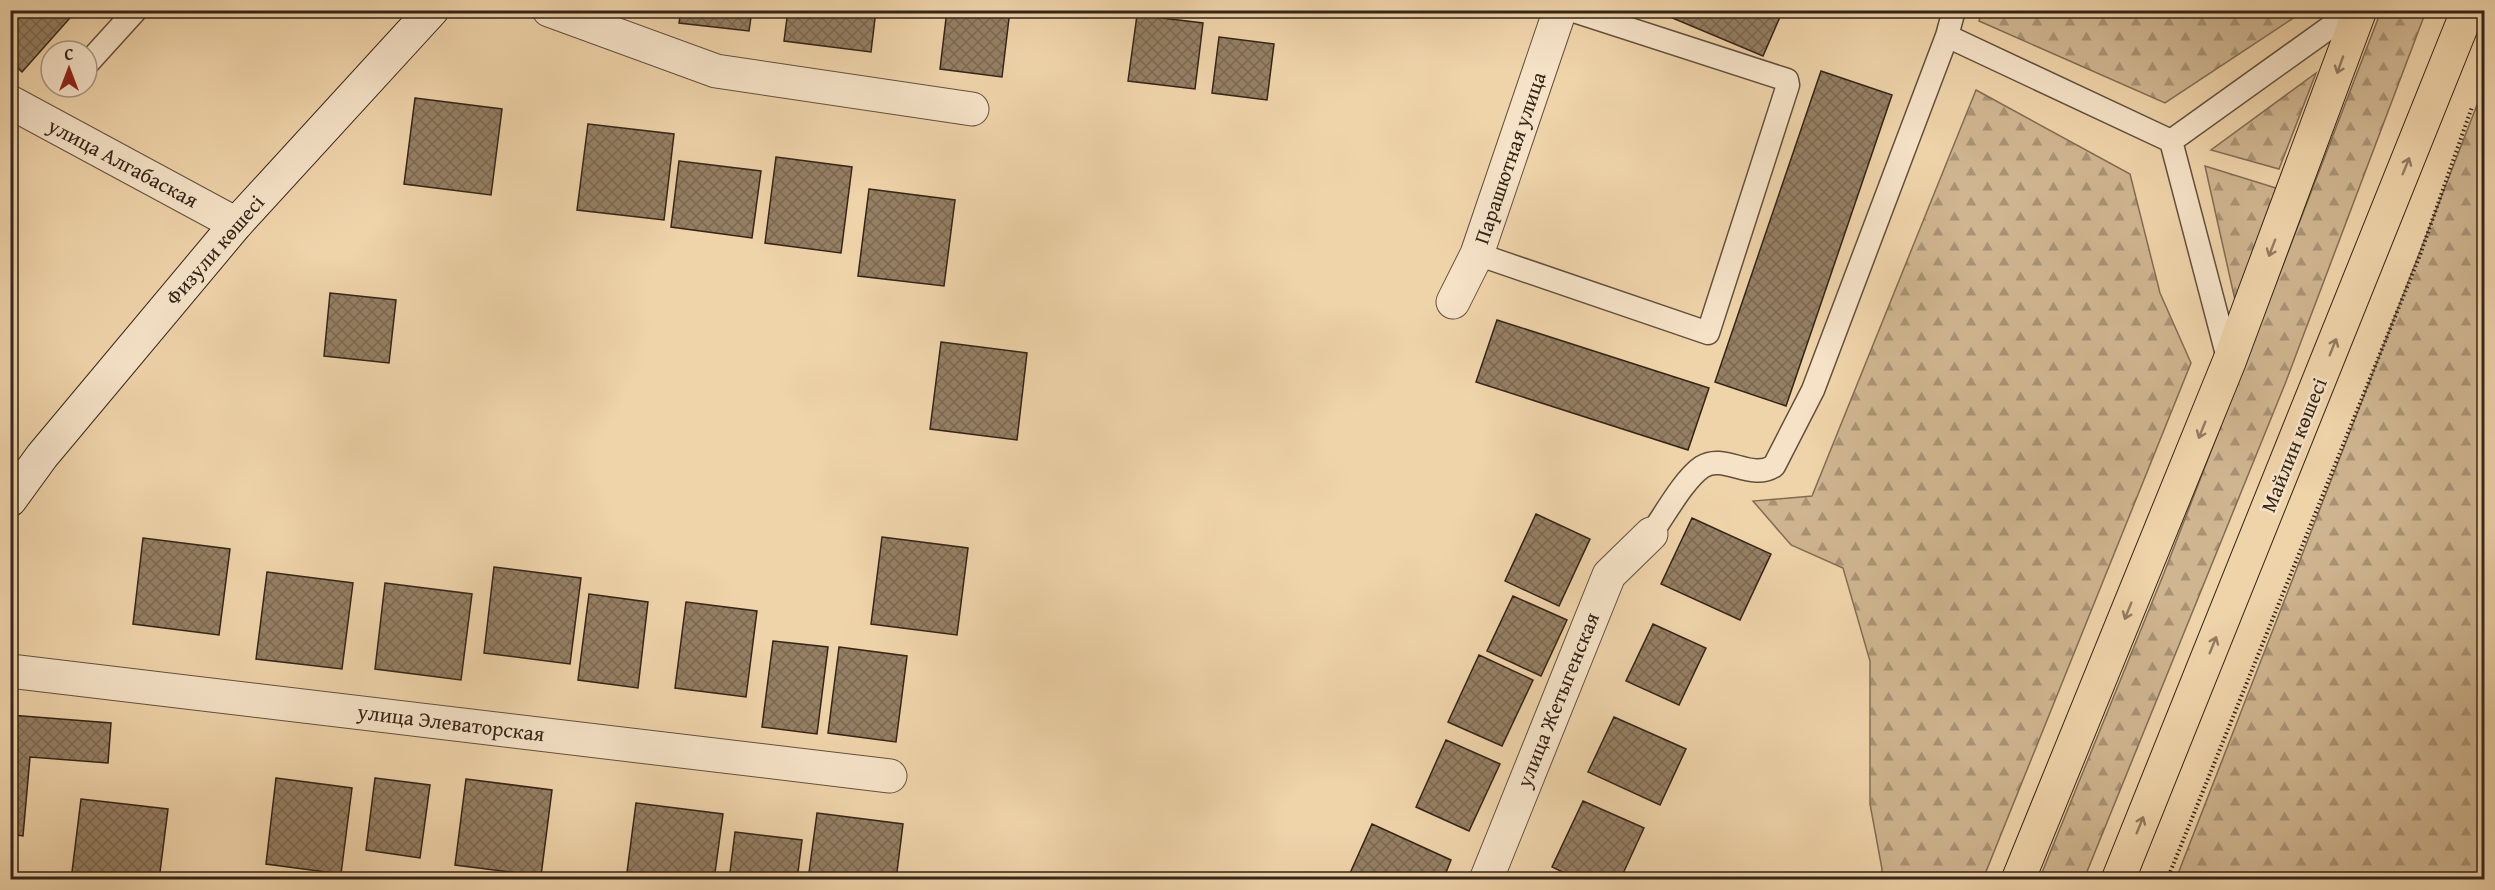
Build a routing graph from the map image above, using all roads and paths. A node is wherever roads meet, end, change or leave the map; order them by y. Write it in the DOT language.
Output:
graph roads {
  1 [pos="136,10"];
  2 [pos="432,10"];
  3 [pos="549,10"];
  4 [pos="1560,10"];
  5 [pos="1571,10"];
  6 [pos="1954,10"];
  7 [pos="2354,10"];
  8 [pos="2360,10"];
  9 [pos="2468,10"];
  10 [pos="1627,19"];
  11 [pos="1947,36"];
  12 [pos="99,51"];
  13 [pos="2476,97"];
  14 [pos="10,102"];
  15 [pos="972,110"];
  16 [pos="2171,141"];
  17 [pos="236,224"];
  18 [pos="1477,254"];
  19 [pos="1453,302"];
  20 [pos="2229,362"];
  21 [pos="10,500"];
  22 [pos="1651,534"];
  23 [pos="10,671"];
  24 [pos="890,776"];
  25 [pos="1486,879"];
  26 [pos="2018,879"];
  27 [pos="2118,879"];
  28 [pos="2167,879"];
  1 -- 12 [label="lane"];
  2 -- 17 [label="street, Физули көшесі"];
  3 -- 15 [label="street"];
  4 -- 18 [label="street, Парашютная улица"];
  5 -- 10 [label="lane"];
  6 -- 11 [label="lane"];
  7 -- 16 [label="lane"];
  8 -- 20 [label="main road, one-way"];
  27 -- 9 [label="main road, Майлин көшесі, one-way"];
  10 -- 18 [label="lane"];
  11 -- 16 [label="lane"];
  11 -- 22 [label="lane"];
  13 -- 28 [label="path"];
  14 -- 17 [label="street, улица Алгабаская"];
  16 -- 20 [label="lane"];
  17 -- 21 [label="street, Физули көшесі"];
  18 -- 19 [label="street, Парашютная улица"];
  20 -- 26 [label="main road, one-way"];
  22 -- 25 [label="street, улица Жетыгенская"];
  23 -- 24 [label="street, улица Элеваторская"];
}
